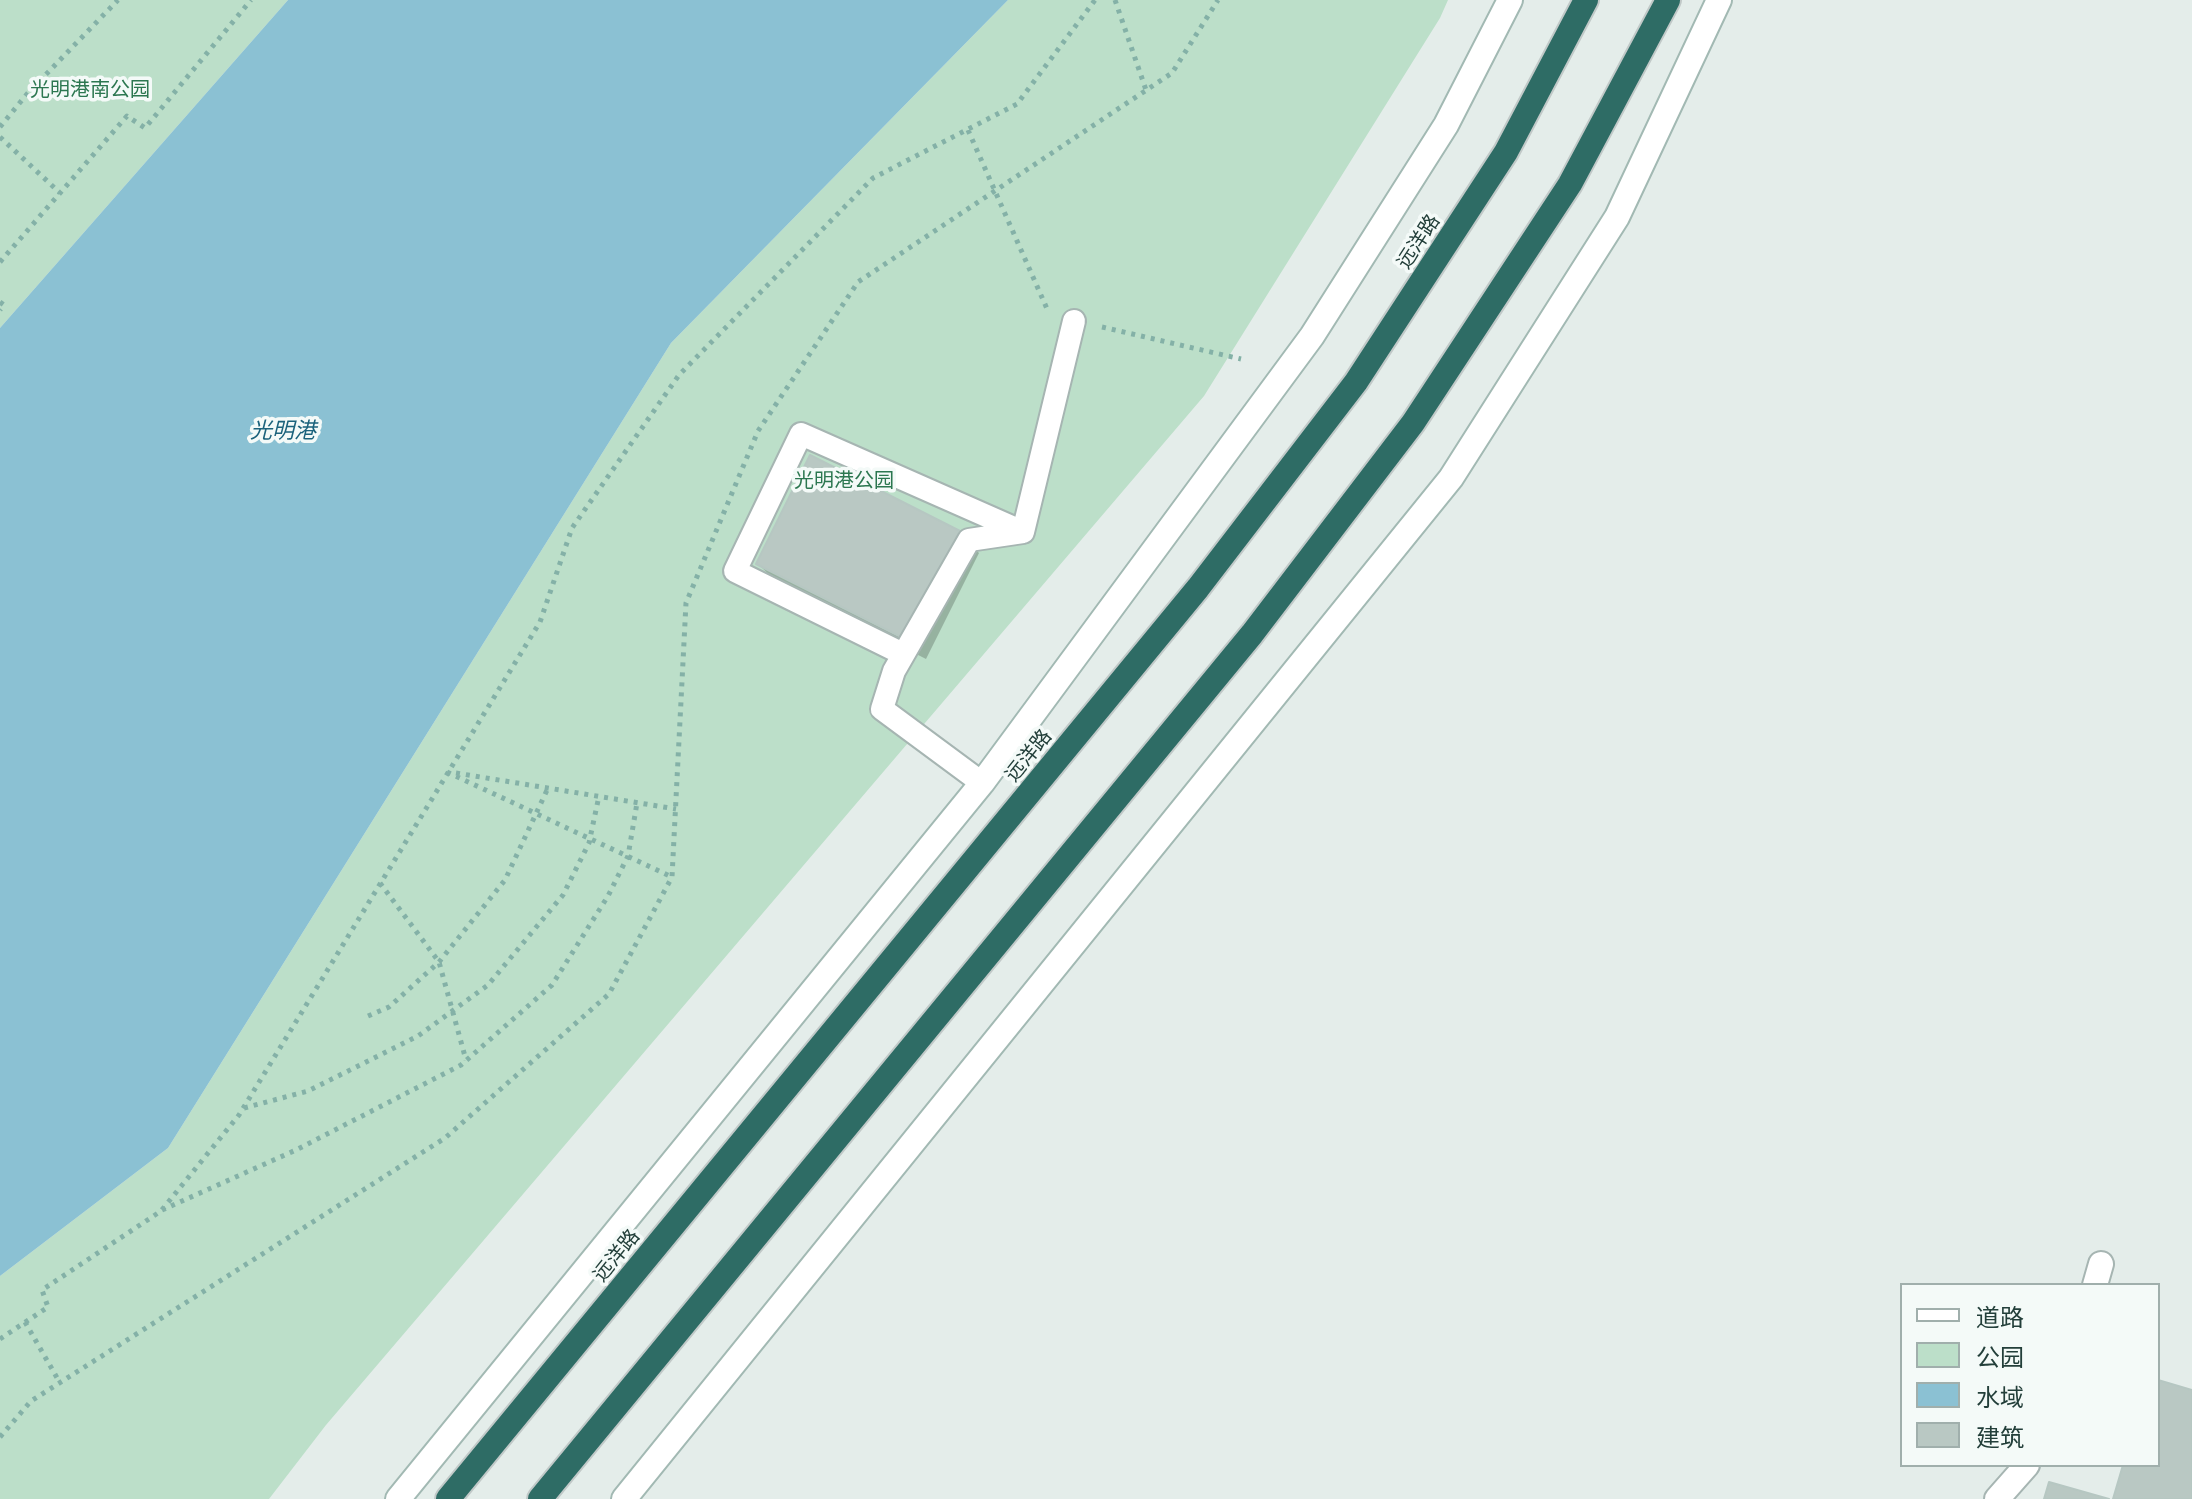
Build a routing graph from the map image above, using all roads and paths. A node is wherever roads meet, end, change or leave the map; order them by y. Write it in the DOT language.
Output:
graph roads {
  1 [pos="118,0"];
  2 [pos="251,0"];
  3 [pos="1095,0"];
  4 [pos="1115,0"];
  5 [pos="1218,0"];
  6 [pos="1510,0"];
  7 [pos="1586,0"];
  8 [pos="1668,0"];
  9 [pos="1719,0"];
  10 [pos="1146,90"];
  11 [pos="0,127"];
  12 [pos="968,129"];
  13 [pos="0,137"];
  14 [pos="60,193"];
  15 [pos="995,193"];
  16 [pos="0,262"];
  17 [pos="0,302"];
  18 [pos="0,310"];
  19 [pos="1074,321"];
  20 [pos="1241,359"];
  21 [pos="1023,532"];
  22 [pos="903,654"];
  23 [pos="447,772"];
  24 [pos="982,783"];
  25 [pos="548,788"];
  26 [pos="599,796"];
  27 [pos="637,803"];
  28 [pos="676,809"];
  29 [pos="537,813"];
  30 [pos="590,838"];
  31 [pos="628,856"];
  32 [pos="672,877"];
  33 [pos="380,883"];
  34 [pos="439,962"];
  35 [pos="452,1011"];
  36 [pos="368,1016"];
  37 [pos="466,1060"];
  38 [pos="243,1108"];
  39 [pos="161,1211"];
  40 [pos="25,1322"];
  41 [pos="0,1339"];
  42 [pos="60,1383"];
  43 [pos="0,1437"];
  44 [pos="2025,1467"];
  45 [pos="398,1499"];
  46 [pos="448,1499"];
  47 [pos="540,1499"];
  48 [pos="624,1499"];
  49 [pos="1997,1499"];
  1 -- 11 [label="path"];
  2 -- 14 [label="path"];
  3 -- 12 [label="path"];
  4 -- 10 [label="path"];
  5 -- 10 [label="path"];
  6 -- 24 [label="main road"];
  7 -- 46 [label="highway, 远洋路"];
  8 -- 47 [label="highway"];
  9 -- 48 [label="main road"];
  10 -- 15 [label="path"];
  12 -- 15 [label="path"];
  12 -- 23 [label="path"];
  13 -- 14 [label="path"];
  14 -- 16 [label="path"];
  15 -- 19 [label="path"];
  15 -- 28 [label="path"];
  17 -- 18 [label="path"];
  19 -- 20 [label="path"];
  19 -- 21 [label="lane"];
  21 -- 22 [label="lane"];
  21 -- 22 [label="lane"];
  22 -- 24 [label="lane"];
  23 -- 25 [label="path"];
  23 -- 29 [label="path"];
  23 -- 33 [label="path"];
  24 -- 45 [label="main road"];
  25 -- 26 [label="path"];
  25 -- 29 [label="path"];
  26 -- 27 [label="path"];
  26 -- 30 [label="path"];
  27 -- 28 [label="path"];
  27 -- 31 [label="path"];
  28 -- 32 [label="path"];
  29 -- 30 [label="path"];
  29 -- 34 [label="path"];
  30 -- 31 [label="path"];
  30 -- 35 [label="path"];
  31 -- 32 [label="path"];
  31 -- 37 [label="path"];
  32 -- 42 [label="path"];
  33 -- 34 [label="path"];
  33 -- 38 [label="path"];
  34 -- 35 [label="path"];
  34 -- 36 [label="path"];
  35 -- 37 [label="path"];
  35 -- 38 [label="path"];
  37 -- 39 [label="path"];
  38 -- 39 [label="path"];
  39 -- 40 [label="path"];
  40 -- 41 [label="path"];
  40 -- 42 [label="path"];
  42 -- 43 [label="path"];
  44 -- 49 [label="main road"];
}
